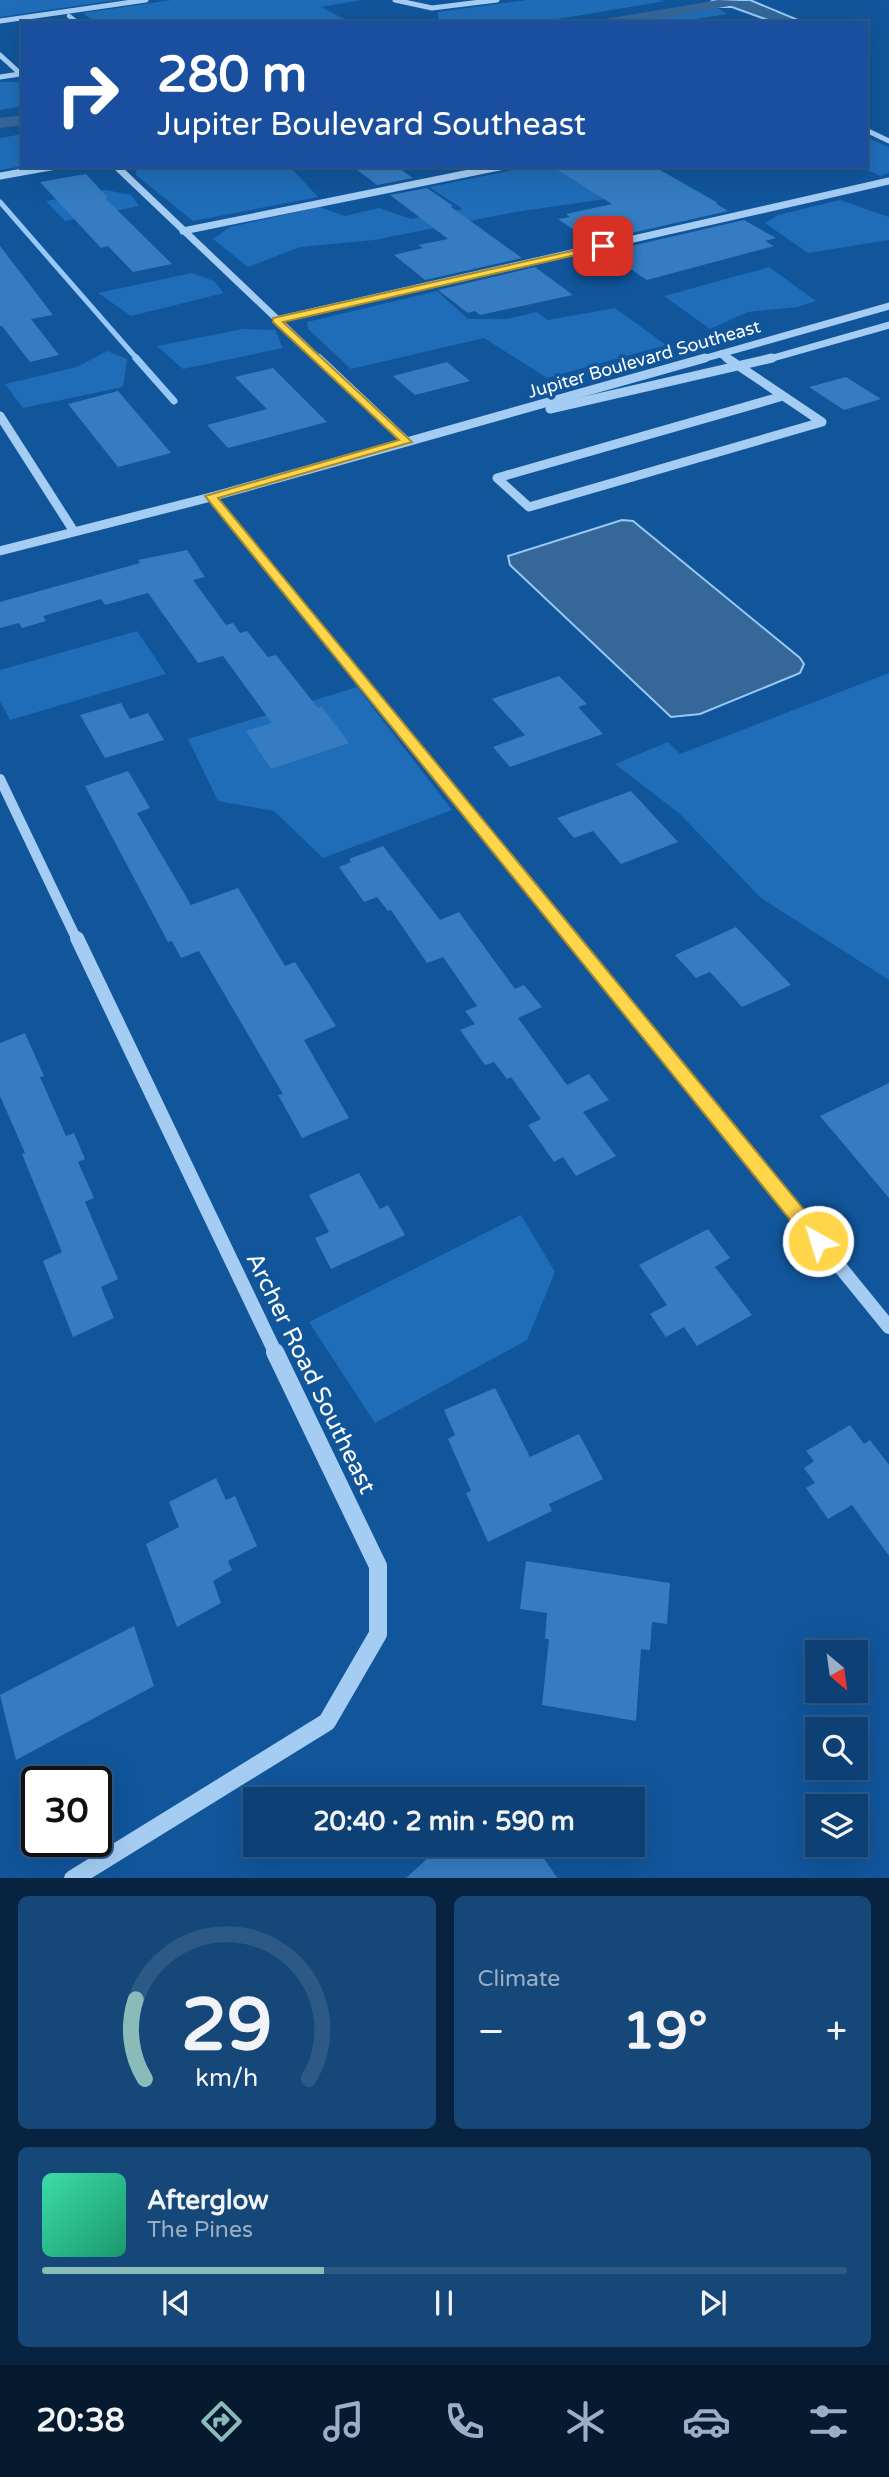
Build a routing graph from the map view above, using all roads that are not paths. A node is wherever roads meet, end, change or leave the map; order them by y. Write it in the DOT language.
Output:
graph roads {
  1 [pos="146,0"];
  2 [pos="395,0"];
  3 [pos="497,0"];
  4 [pos="0,21"];
  5 [pos="0,55"];
  6 [pos="21,75"];
  7 [pos="0,77"];
  8 [pos="868,131"];
  9 [pos="889,141"];
  10 [pos="45,168"];
  11 [pos="118,168"];
  12 [pos="494,168"];
  13 [pos="0,176"];
  14 [pos="889,181"];
  15 [pos="183,231"];
  16 [pos="889,306"];
  17 [pos="276,320"];
  18 [pos="889,325"];
  19 [pos="721,354"];
  20 [pos="740,367"];
  21 [pos="783,396"];
  22 [pos="0,416"];
  23 [pos="406,442"];
  24 [pos="211,496"];
  25 [pos="73,530"];
  26 [pos="0,551"];
  27 [pos="0,779"];
  28 [pos="889,1327"];
  29 [pos="73,1878"];
  1 -- 4 [label="street"];
  2 -- 3 [label="street"];
  5 -- 6 [label="street"];
  6 -- 7 [label="street"];
  8 -- 9 [label="street"];
  10 -- 13 [label="street"];
  11 -- 15 [label="street"];
  12 -- 15 [label="street"];
  14 -- 17 [label="street"];
  15 -- 17 [label="street"];
  16 -- 19 [label="street, Jupiter Boulevard Southeast"];
  17 -- 23 [label="street"];
  18 -- 20 [label="street, Jupiter Boulevard Southeast"];
  19 -- 20 [label="street"];
  19 -- 23 [label="street, Jupiter Boulevard Southeast"];
  20 -- 21 [label="street"];
  20 -- 23 [label="street, Jupiter Boulevard Southeast"];
  21 -- 21 [label="street"];
  22 -- 25 [label="street"];
  23 -- 24 [label="street, Jupiter Boulevard Southeast"];
  24 -- 25 [label="street, Jupiter Boulevard Southeast"];
  24 -- 28 [label="street"];
  25 -- 26 [label="street, Jupiter Boulevard Southeast"];
  27 -- 29 [label="street, Archer Road Southeast"];
}
